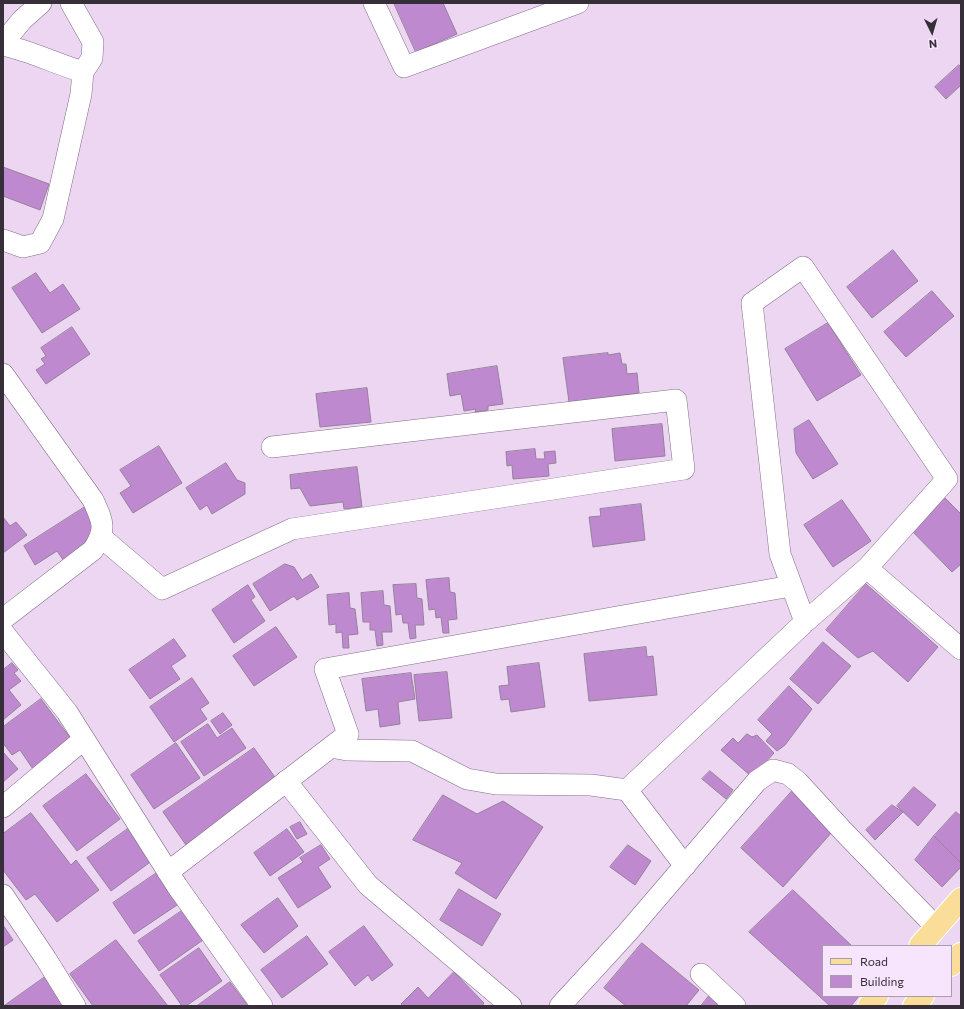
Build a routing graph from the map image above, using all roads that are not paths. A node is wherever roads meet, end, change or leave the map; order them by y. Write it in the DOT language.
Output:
graph roads {
  1 [pos="41,3"];
  2 [pos="71,3"];
  3 [pos="374,3"];
  4 [pos="578,3"];
  5 [pos="3,44"];
  6 [pos="84,72"];
  7 [pos="3,240"];
  8 [pos="3,374"];
  9 [pos="272,447"];
  10 [pos="101,537"];
  11 [pos="867,568"];
  12 [pos="792,586"];
  13 [pos="3,619"];
  14 [pos="804,622"];
  15 [pos="3,632"];
  16 [pos="961,649"];
  17 [pos="84,739"];
  18 [pos="331,747"];
  19 [pos="286,782"];
  20 [pos="627,790"];
  21 [pos="3,807"];
  22 [pos="685,866"];
  23 [pos="168,872"];
  24 [pos="3,895"];
  25 [pos="961,899"];
  26 [pos="936,927"];
  27 [pos="921,945"];
  28 [pos="961,954"];
  29 [pos="952,964"];
  30 [pos="701,974"];
  31 [pos="876,997"];
  32 [pos="922,997"];
  33 [pos="75,1006"];
  34 [pos="262,1006"];
  35 [pos="511,1006"];
  36 [pos="560,1006"];
  37 [pos="735,1006"];
  38 [pos="869,1006"];
  39 [pos="914,1006"];
  1 -- 5 [label="street"];
  2 -- 6 [label="street"];
  3 -- 4 [label="street"];
  5 -- 6 [label="street"];
  6 -- 7 [label="street"];
  8 -- 10 [label="street"];
  9 -- 10 [label="street"];
  10 -- 13 [label="street"];
  11 -- 12 [label="street"];
  11 -- 14 [label="street"];
  11 -- 16 [label="street"];
  12 -- 14 [label="street"];
  12 -- 18 [label="street"];
  14 -- 20 [label="street"];
  15 -- 17 [label="street"];
  17 -- 21 [label="street"];
  17 -- 23 [label="street"];
  18 -- 19 [label="street"];
  18 -- 20 [label="street"];
  19 -- 23 [label="street"];
  19 -- 35 [label="street"];
  20 -- 22 [label="street"];
  22 -- 26 [label="street"];
  22 -- 36 [label="street"];
  23 -- 34 [label="street"];
  24 -- 33 [label="street"];
  25 -- 26 [label="main road"];
  26 -- 27 [label="main road"];
  28 -- 29 [label="main road"];
  30 -- 37 [label="street"];
  31 -- 38 [label="main road"];
  32 -- 39 [label="main road"];
}
